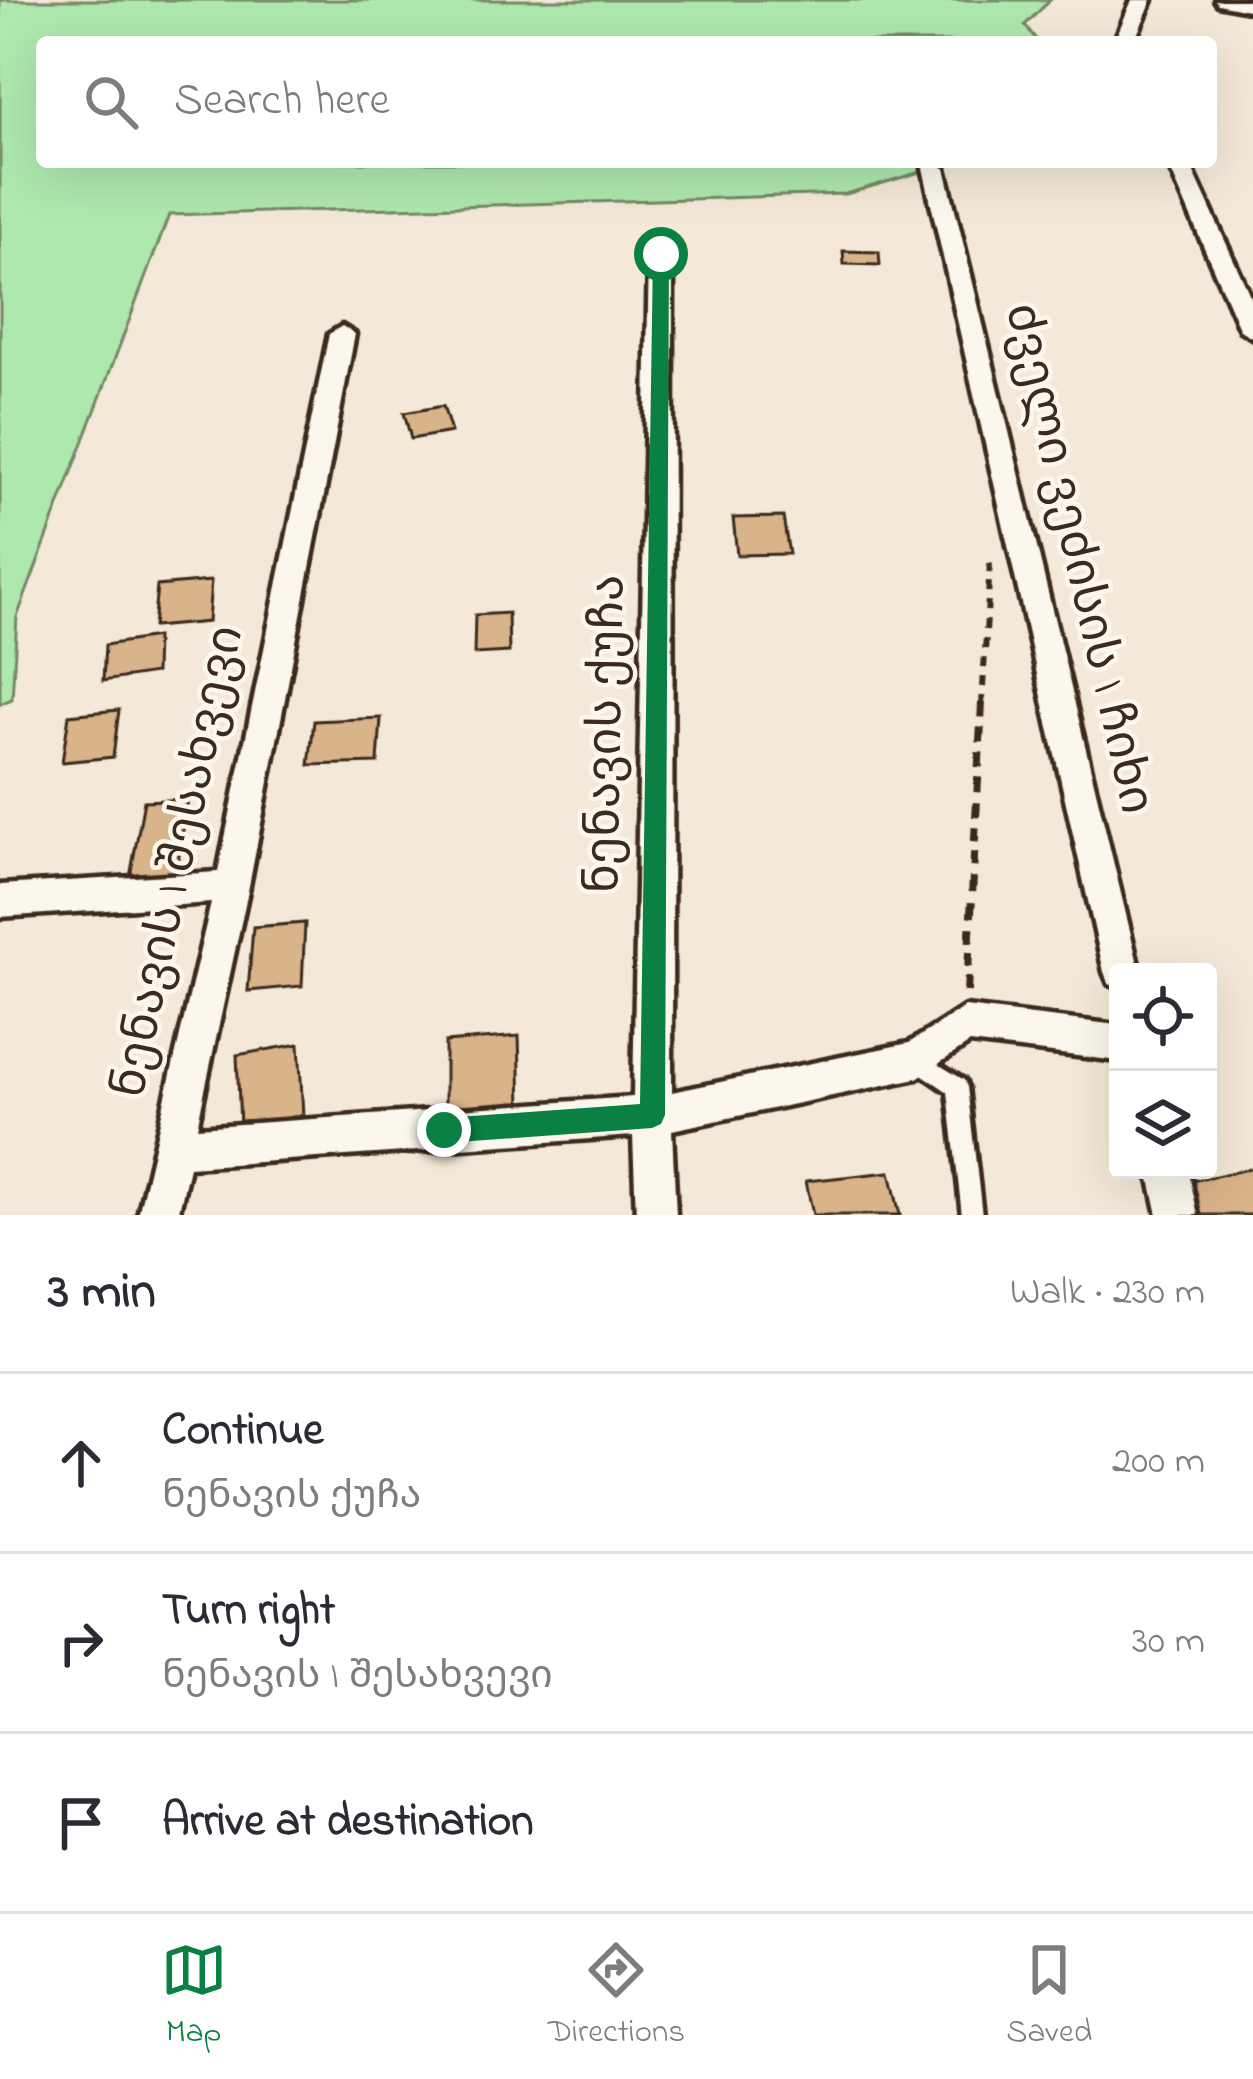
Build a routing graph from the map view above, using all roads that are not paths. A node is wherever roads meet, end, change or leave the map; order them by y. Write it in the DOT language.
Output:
graph roads {
  1 [pos="1142,0"];
  2 [pos="1225,0"];
  3 [pos="1253,4"];
  4 [pos="1127,36"];
  5 [pos="934,168"];
  6 [pos="1181,168"];
  7 [pos="661,254"];
  8 [pos="1253,330"];
  9 [pos="342,334"];
  10 [pos="232,886"];
  11 [pos="0,901"];
  12 [pos="1120,963"];
  13 [pos="1109,1042"];
  14 [pos="917,1060"];
  15 [pos="652,1115"];
  16 [pos="170,1150"];
  17 [pos="1170,1179"];
  18 [pos="158,1215"];
  19 [pos="656,1215"];
  20 [pos="972,1215"];
  21 [pos="1178,1215"];
  1 -- 4 [label="street"];
  2 -- 3 [label="street"];
  5 -- 12 [label="street, ძველი ვეძისის I ჩიხი"];
  6 -- 8 [label="street"];
  7 -- 15 [label="street, ნენავის ქუჩა"];
  9 -- 10 [label="street, ნენავის I შესახვევი"];
  10 -- 11 [label="street"];
  10 -- 16 [label="street, ნენავის I შესახვევი"];
  13 -- 14 [label="street"];
  14 -- 15 [label="street, ნენავის I შესახვევი"];
  14 -- 20 [label="lane"];
  15 -- 16 [label="street, ნენავის I შესახვევი"];
  15 -- 19 [label="street, ნენავის ქუჩა"];
  16 -- 18 [label="street"];
  17 -- 21 [label="street"];
}
